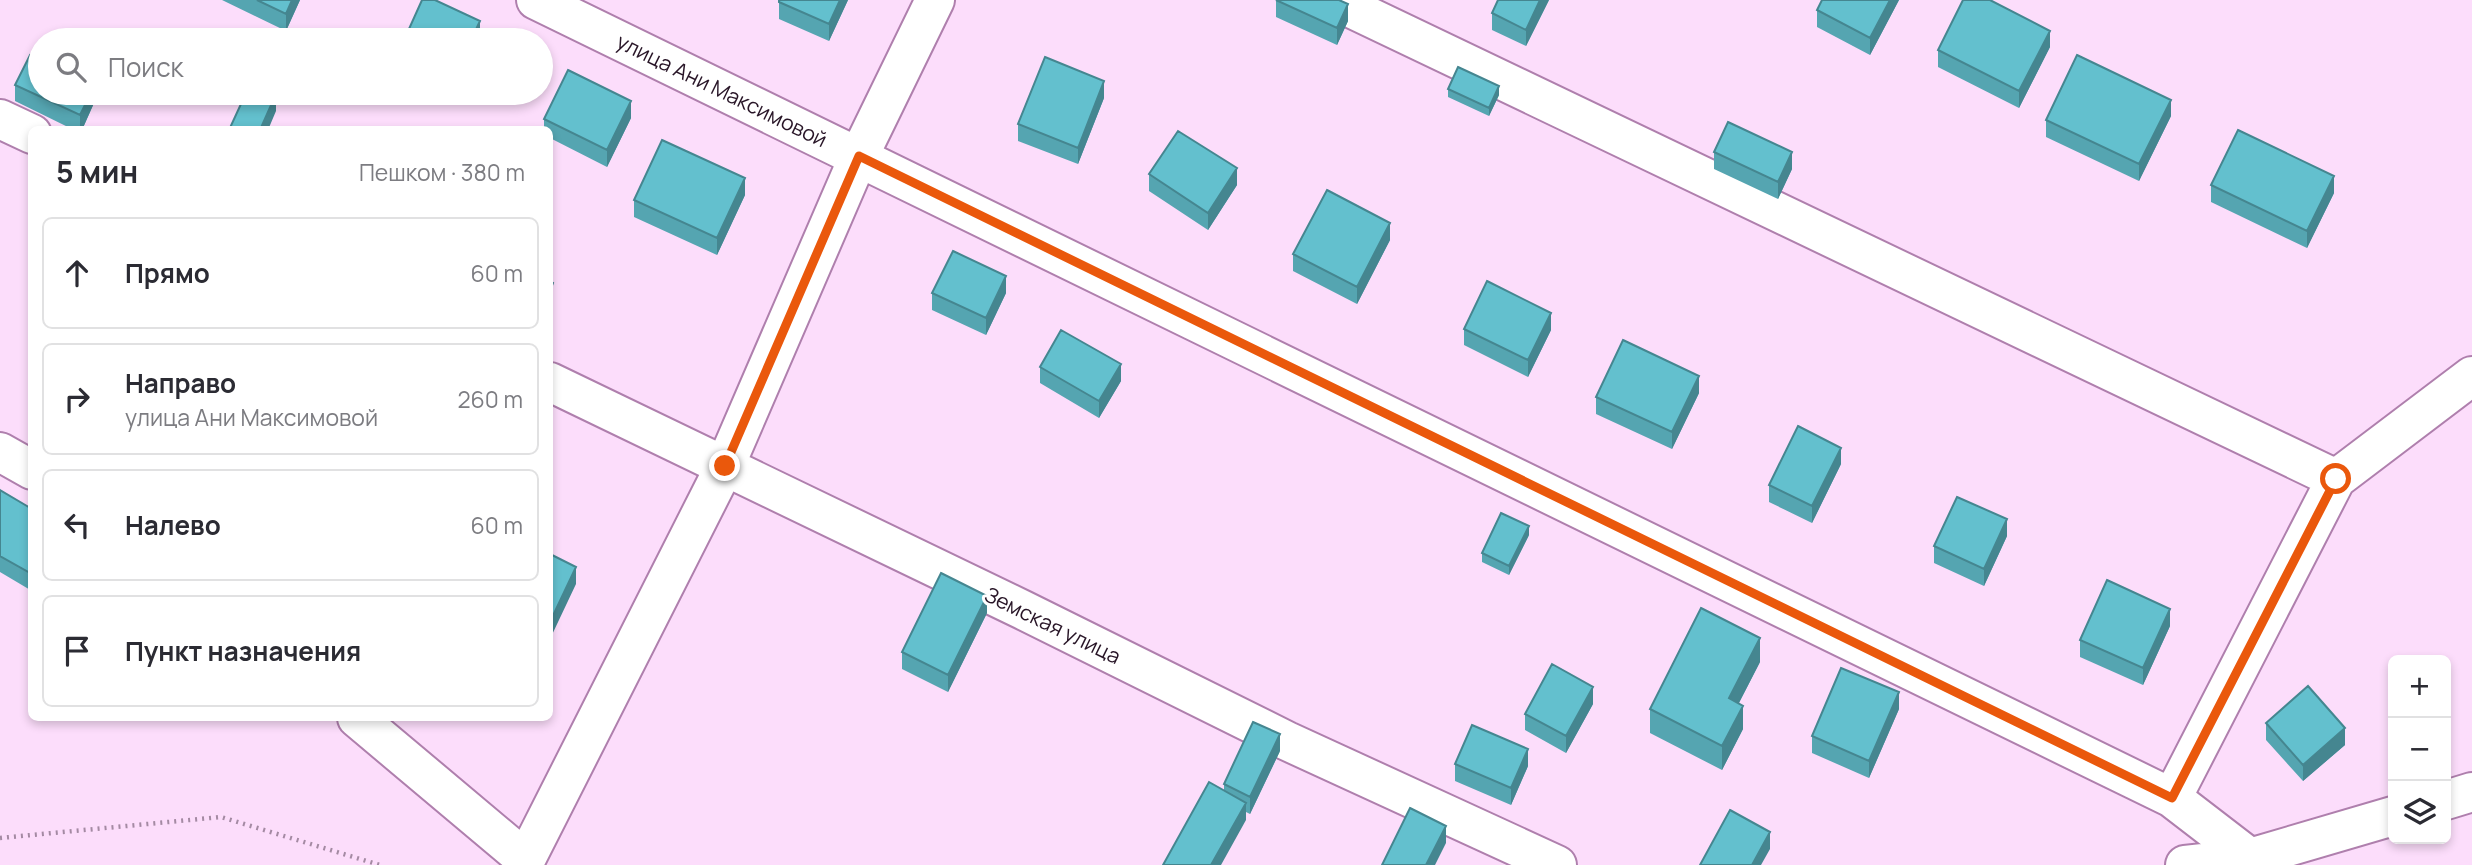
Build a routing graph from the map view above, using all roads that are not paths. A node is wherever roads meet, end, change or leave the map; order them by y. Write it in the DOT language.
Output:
graph roads {
  1 [pos="536,0"];
  2 [pos="935,0"];
  3 [pos="1334,0"];
  4 [pos="0,119"];
  5 [pos="28,132"];
  6 [pos="859,156"];
  7 [pos="2472,376"];
  8 [pos="553,383"];
  9 [pos="0,452"];
  10 [pos="725,466"];
  11 [pos="28,468"];
  12 [pos="2336,479"];
  13 [pos="360,721"];
  14 [pos="2472,792"];
  15 [pos="2172,798"];
  16 [pos="2451,798"];
  17 [pos="2388,818"];
  18 [pos="525,862"];
  19 [pos="2252,862"];
  20 [pos="1557,865"];
  21 [pos="2185,865"];
  1 -- 6 [label="street, улица Ани Максимовой"];
  2 -- 6 [label="street"];
  3 -- 12 [label="street"];
  4 -- 5 [label="street"];
  6 -- 10 [label="street"];
  6 -- 15 [label="street, улица Ани Максимовой"];
  7 -- 12 [label="street"];
  8 -- 10 [label="street, Земская улица"];
  9 -- 11 [label="street"];
  10 -- 18 [label="street"];
  10 -- 20 [label="street, Земская улица"];
  12 -- 15 [label="street"];
  13 -- 18 [label="street"];
  14 -- 16 [label="street"];
  15 -- 19 [label="street, улица Ани Максимовой"];
  17 -- 19 [label="street"];
  19 -- 21 [label="street"];
}
